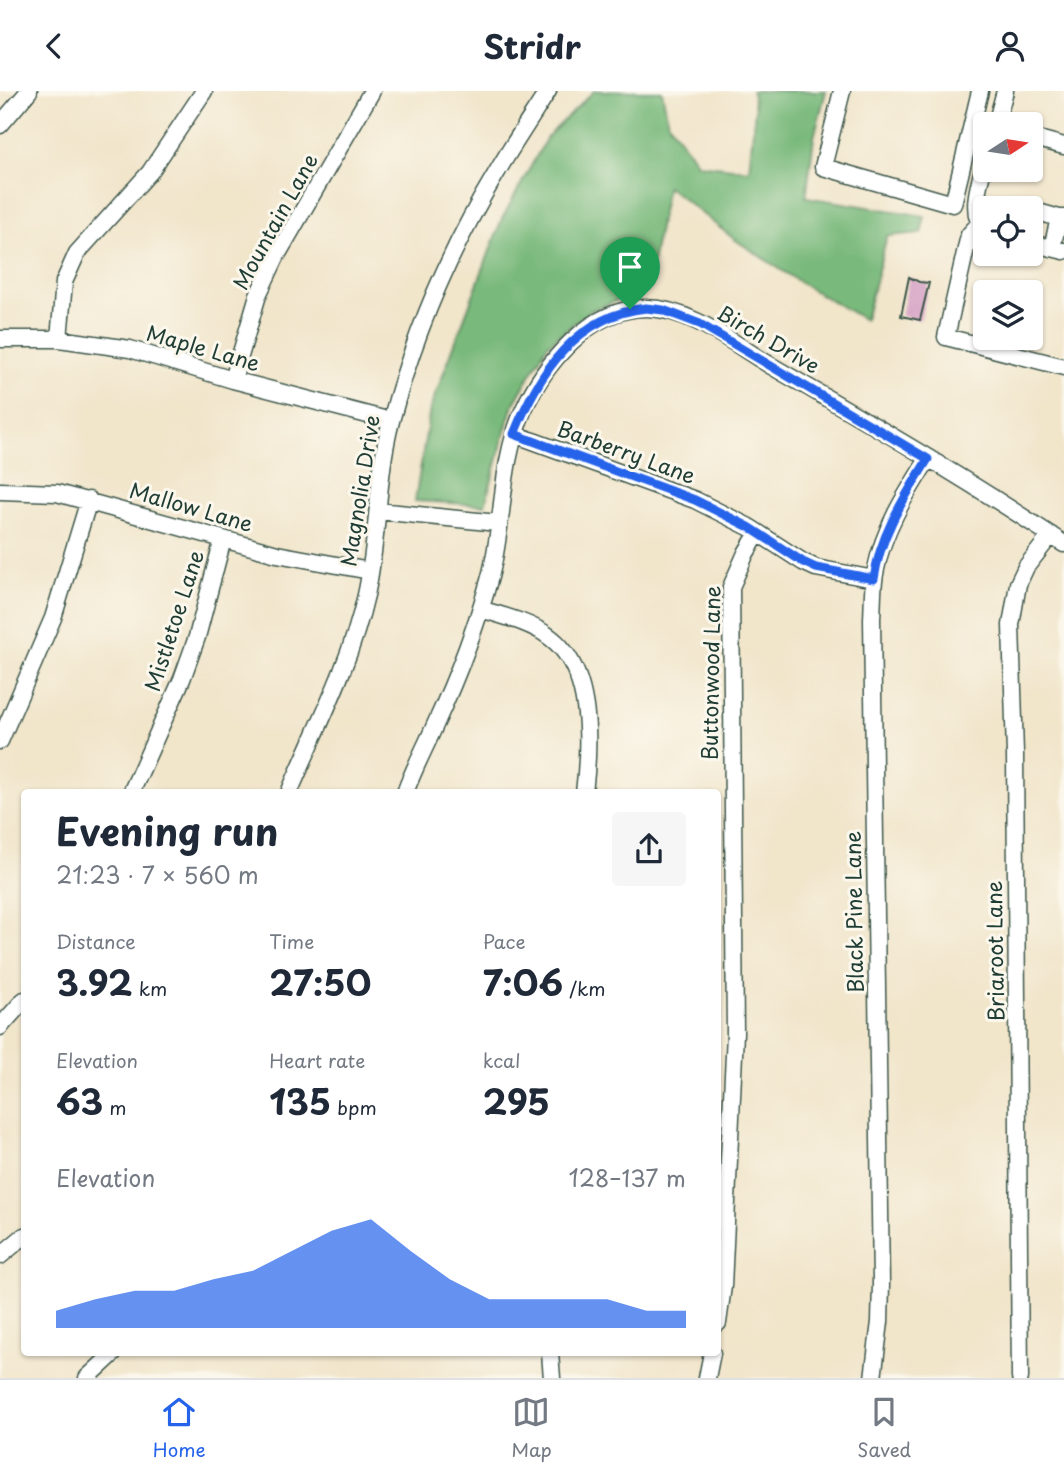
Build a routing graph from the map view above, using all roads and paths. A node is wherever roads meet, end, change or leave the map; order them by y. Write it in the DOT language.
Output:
graph roads {
  1 [pos="29,91"];
  2 [pos="204,91"];
  3 [pos="372,91"];
  4 [pos="548,91"];
  5 [pos="842,91"];
  6 [pos="980,91"];
  7 [pos="1005,91"];
  8 [pos="999,112"];
  9 [pos="0,125"];
  10 [pos="1043,140"];
  11 [pos="1064,146"];
  12 [pos="1043,213"];
  13 [pos="1061,218"];
  14 [pos="973,233"];
  15 [pos="1058,249"];
  16 [pos="0,339"];
  17 [pos="59,339"];
  18 [pos="1064,367"];
  19 [pos="233,380"];
  20 [pos="391,421"];
  21 [pos="514,434"];
  22 [pos="928,459"];
  23 [pos="0,491"];
  24 [pos="89,500"];
  25 [pos="378,511"];
  26 [pos="498,523"];
  27 [pos="758,533"];
  28 [pos="223,539"];
  29 [pos="1057,539"];
  30 [pos="370,571"];
  31 [pos="874,579"];
  32 [pos="481,609"];
  33 [pos="0,741"];
  34 [pos="133,789"];
  35 [pos="291,789"];
  36 [pos="407,789"];
  37 [pos="584,789"];
  38 [pos="21,1003"];
  39 [pos="0,1027"];
  40 [pos="21,1238"];
  41 [pos="0,1256"];
  42 [pos="721,1301"];
  43 [pos="111,1356"];
  44 [pos="550,1356"];
  45 [pos="711,1356"];
  46 [pos="87,1378"];
  47 [pos="552,1378"];
  48 [pos="707,1378"];
  49 [pos="873,1378"];
  50 [pos="1020,1378"];
  1 -- 9 [label="street"];
  2 -- 17 [label="street"];
  3 -- 19 [label="street, Mountain Lane"];
  4 -- 20 [label="street, Magnolia Drive"];
  5 -- 6 [label="street"];
  7 -- 8 [label="street"];
  10 -- 11 [label="street"];
  12 -- 13 [label="street"];
  13 -- 15 [label="street"];
  14 -- 18 [label="street"];
  16 -- 17 [label="street, Maple Lane"];
  17 -- 19 [label="street, Maple Lane"];
  19 -- 20 [label="street, Maple Lane"];
  20 -- 25 [label="street, Magnolia Drive"];
  21 -- 22 [label="street, Birch Drive"];
  21 -- 26 [label="street, Birch Drive"];
  21 -- 27 [label="street, Barberry Lane"];
  22 -- 29 [label="street, Birch Drive"];
  22 -- 31 [label="street, Black Pine Lane"];
  23 -- 24 [label="street, Mallow Lane"];
  24 -- 28 [label="street, Mallow Lane"];
  24 -- 33 [label="street"];
  25 -- 26 [label="street"];
  25 -- 30 [label="street, Magnolia Drive"];
  26 -- 32 [label="street, Birch Drive"];
  27 -- 31 [label="street, Barberry Lane"];
  27 -- 42 [label="street, Buttonwood Lane"];
  28 -- 30 [label="street, Mallow Lane"];
  28 -- 34 [label="street, Mistletoe Lane"];
  29 -- 50 [label="street, Briaroot Lane"];
  30 -- 35 [label="street, Magnolia Drive"];
  31 -- 49 [label="street, Black Pine Lane"];
  32 -- 36 [label="street, Birch Drive"];
  32 -- 37 [label="street"];
  38 -- 39 [label="street"];
  40 -- 41 [label="street"];
  43 -- 46 [label="street"];
  44 -- 47 [label="street"];
  45 -- 48 [label="street"];
}
